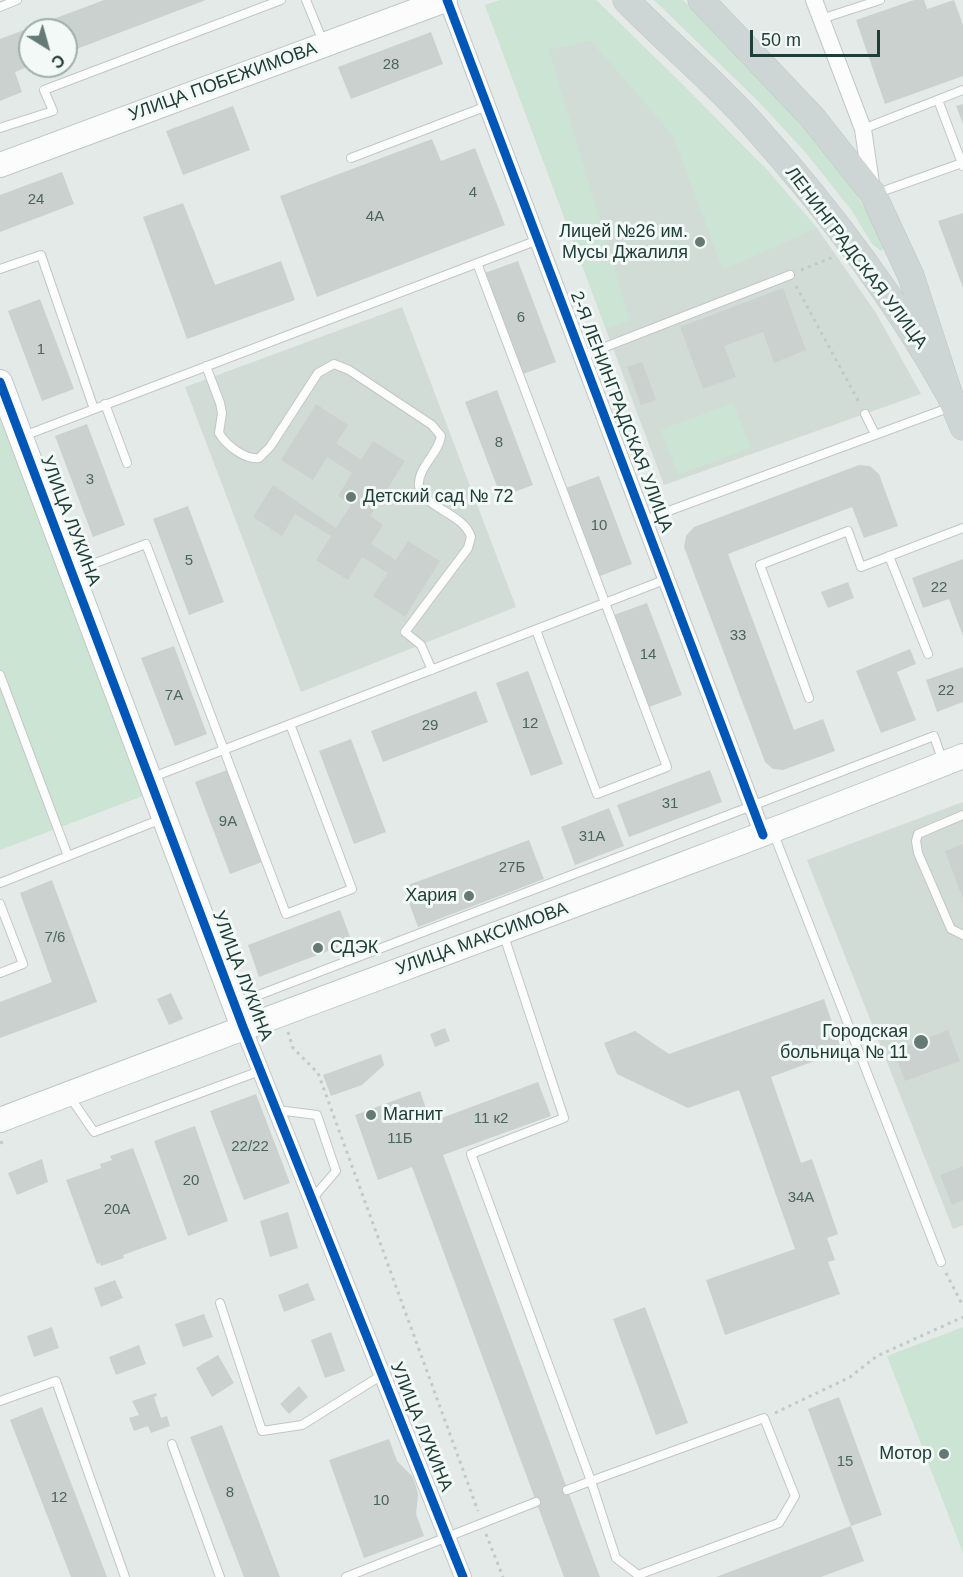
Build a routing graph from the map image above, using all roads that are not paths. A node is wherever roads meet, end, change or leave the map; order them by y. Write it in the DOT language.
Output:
graph roads {
  1 [pos="17,0"];
  2 [pos="281,0"];
  3 [pos="306,0"];
  4 [pos="446,0"];
  5 [pos="626,0"];
  6 [pos="701,0"];
  7 [pos="814,0"];
  8 [pos="880,0"];
  9 [pos="0,7"];
  10 [pos="821,19"];
  11 [pos="324,44"];
  12 [pos="963,90"];
  13 [pos="938,100"];
  14 [pos="487,106"];
  15 [pos="0,128"];
  16 [pos="863,129"];
  17 [pos="351,158"];
  18 [pos="962,164"];
  19 [pos="0,165"];
  20 [pos="873,194"];
  21 [pos="538,240"];
  22 [pos="477,263"];
  23 [pos="0,269"];
  24 [pos="790,274"];
  25 [pos="582,356"];
  26 [pos="206,366"];
  27 [pos="0,382"];
  28 [pos="105,404"];
  29 [pos="94,408"];
  30 [pos="956,410"];
  31 [pos="866,414"];
  32 [pos="875,434"];
  33 [pos="21,437"];
  34 [pos="127,464"];
  35 [pos="644,520"];
  36 [pos="963,528"];
  37 [pos="889,556"];
  38 [pos="72,572"];
  39 [pos="666,579"];
  40 [pos="605,603"];
  41 [pos="536,630"];
  42 [pos="928,654"];
  43 [pos="432,670"];
  44 [pos="0,675"];
  45 [pos="809,698"];
  46 [pos="290,724"];
  47 [pos="224,750"];
  48 [pos="958,760"];
  49 [pos="149,779"];
  50 [pos="753,806"];
  51 [pos="963,815"];
  52 [pos="164,818"];
  53 [pos="768,833"];
  54 [pos="68,856"];
  55 [pos="0,883"];
  56 [pos="0,904"];
  57 [pos="502,931"];
  58 [pos="963,935"];
  59 [pos="0,973"];
  60 [pos="239,1016"];
  61 [pos="261,1071"];
  62 [pos="68,1094"];
  63 [pos="276,1110"];
  64 [pos="0,1120"];
  65 [pos="312,1199"];
  66 [pos="941,1262"];
  67 [pos="220,1303"];
  68 [pos="382,1375"];
  69 [pos="0,1401"];
  70 [pos="172,1444"];
  71 [pos="591,1481"];
  72 [pos="567,1490"];
  73 [pos="536,1502"];
  74 [pos="448,1538"];
  75 [pos="124,1577"];
  76 [pos="220,1577"];
  77 [pos="346,1577"];
  78 [pos="463,1577"];
  1 -- 9 [label="lane"];
  2 -- 15 [label="lane"];
  3 -- 11 [label="lane"];
  4 -- 11 [label="street, УЛИЦА ПОБЕЖИМОВА"];
  4 -- 14 [label="street, 2-Я ЛЕНИНГРАДСКАЯ УЛИЦА"];
  5 -- 30 [label="main road, ЛЕНИНГРАДСКАЯ УЛИЦА"];
  6 -- 20 [label="main road, ЛЕНИНГРАДСКАЯ УЛИЦА"];
  7 -- 10 [label="street, ЛЕНИНГРАДСКАЯ УЛИЦА"];
  8 -- 10 [label="lane"];
  10 -- 16 [label="street, ЛЕНИНГРАДСКАЯ УЛИЦА"];
  11 -- 19 [label="street, УЛИЦА ПОБЕЖИМОВА"];
  12 -- 13 [label="lane"];
  13 -- 16 [label="lane"];
  13 -- 18 [label="lane"];
  14 -- 17 [label="lane"];
  14 -- 21 [label="street, 2-Я ЛЕНИНГРАДСКАЯ УЛИЦА"];
  16 -- 20 [label="street, ЛЕНИНГРАДСКАЯ УЛИЦА"];
  18 -- 20 [label="lane"];
  20 -- 30 [label="main road, ЛЕНИНГРАДСКАЯ УЛИЦА"];
  21 -- 22 [label="lane"];
  21 -- 25 [label="street, 2-Я ЛЕНИНГРАДСКАЯ УЛИЦА"];
  22 -- 26 [label="lane"];
  22 -- 40 [label="lane"];
  23 -- 29 [label="lane"];
  24 -- 25 [label="lane"];
  25 -- 35 [label="street, 2-Я ЛЕНИНГРАДСКАЯ УЛИЦА"];
  26 -- 28 [label="lane"];
  26 -- 43 [label="lane"];
  27 -- 33 [label="street, УЛИЦА ЛУКИНА"];
  28 -- 29 [label="lane"];
  28 -- 34 [label="lane"];
  29 -- 33 [label="lane"];
  30 -- 32 [label="lane"];
  31 -- 32 [label="lane"];
  32 -- 35 [label="lane"];
  33 -- 38 [label="street, УЛИЦА ЛУКИНА"];
  35 -- 39 [label="street, 2-Я ЛЕНИНГРАДСКАЯ УЛИЦА"];
  36 -- 37 [label="lane"];
  37 -- 42 [label="lane"];
  37 -- 45 [label="lane"];
  38 -- 47 [label="lane"];
  38 -- 49 [label="street, УЛИЦА ЛУКИНА"];
  39 -- 40 [label="lane"];
  39 -- 50 [label="street, 2-Я ЛЕНИНГРАДСКАЯ УЛИЦА"];
  40 -- 41 [label="lane"];
  40 -- 41 [label="lane"];
  41 -- 43 [label="lane"];
  43 -- 46 [label="lane"];
  44 -- 54 [label="lane"];
  46 -- 47 [label="lane"];
  46 -- 47 [label="lane"];
  47 -- 49 [label="lane"];
  48 -- 50 [label="lane"];
  48 -- 53 [label="street, УЛИЦА МАКСИМОВА"];
  49 -- 52 [label="street, УЛИЦА ЛУКИНА"];
  50 -- 53 [label="street, 2-Я ЛЕНИНГРАДСКАЯ УЛИЦА"];
  50 -- 60 [label="lane"];
  51 -- 58 [label="lane"];
  52 -- 54 [label="lane"];
  52 -- 60 [label="street, УЛИЦА ЛУКИНА"];
  53 -- 57 [label="street, УЛИЦА МАКСИМОВА"];
  53 -- 66 [label="lane"];
  54 -- 55 [label="lane"];
  56 -- 59 [label="lane"];
  57 -- 60 [label="street, УЛИЦА МАКСИМОВА"];
  57 -- 71 [label="lane"];
  60 -- 61 [label="street, УЛИЦА ЛУКИНА"];
  60 -- 62 [label="street, УЛИЦА МАКСИМОВА"];
  61 -- 62 [label="lane"];
  61 -- 63 [label="street, УЛИЦА ЛУКИНА"];
  62 -- 64 [label="street, УЛИЦА МАКСИМОВА"];
  63 -- 65 [label="street, УЛИЦА ЛУКИНА"];
  63 -- 65 [label="lane"];
  65 -- 68 [label="street, УЛИЦА ЛУКИНА"];
  67 -- 68 [label="lane"];
  68 -- 74 [label="street, УЛИЦА ЛУКИНА"];
  69 -- 75 [label="lane"];
  70 -- 76 [label="lane"];
  71 -- 71 [label="lane"];
  71 -- 72 [label="lane"];
  73 -- 74 [label="lane"];
  74 -- 77 [label="lane"];
  74 -- 78 [label="street, УЛИЦА ЛУКИНА"];
}
